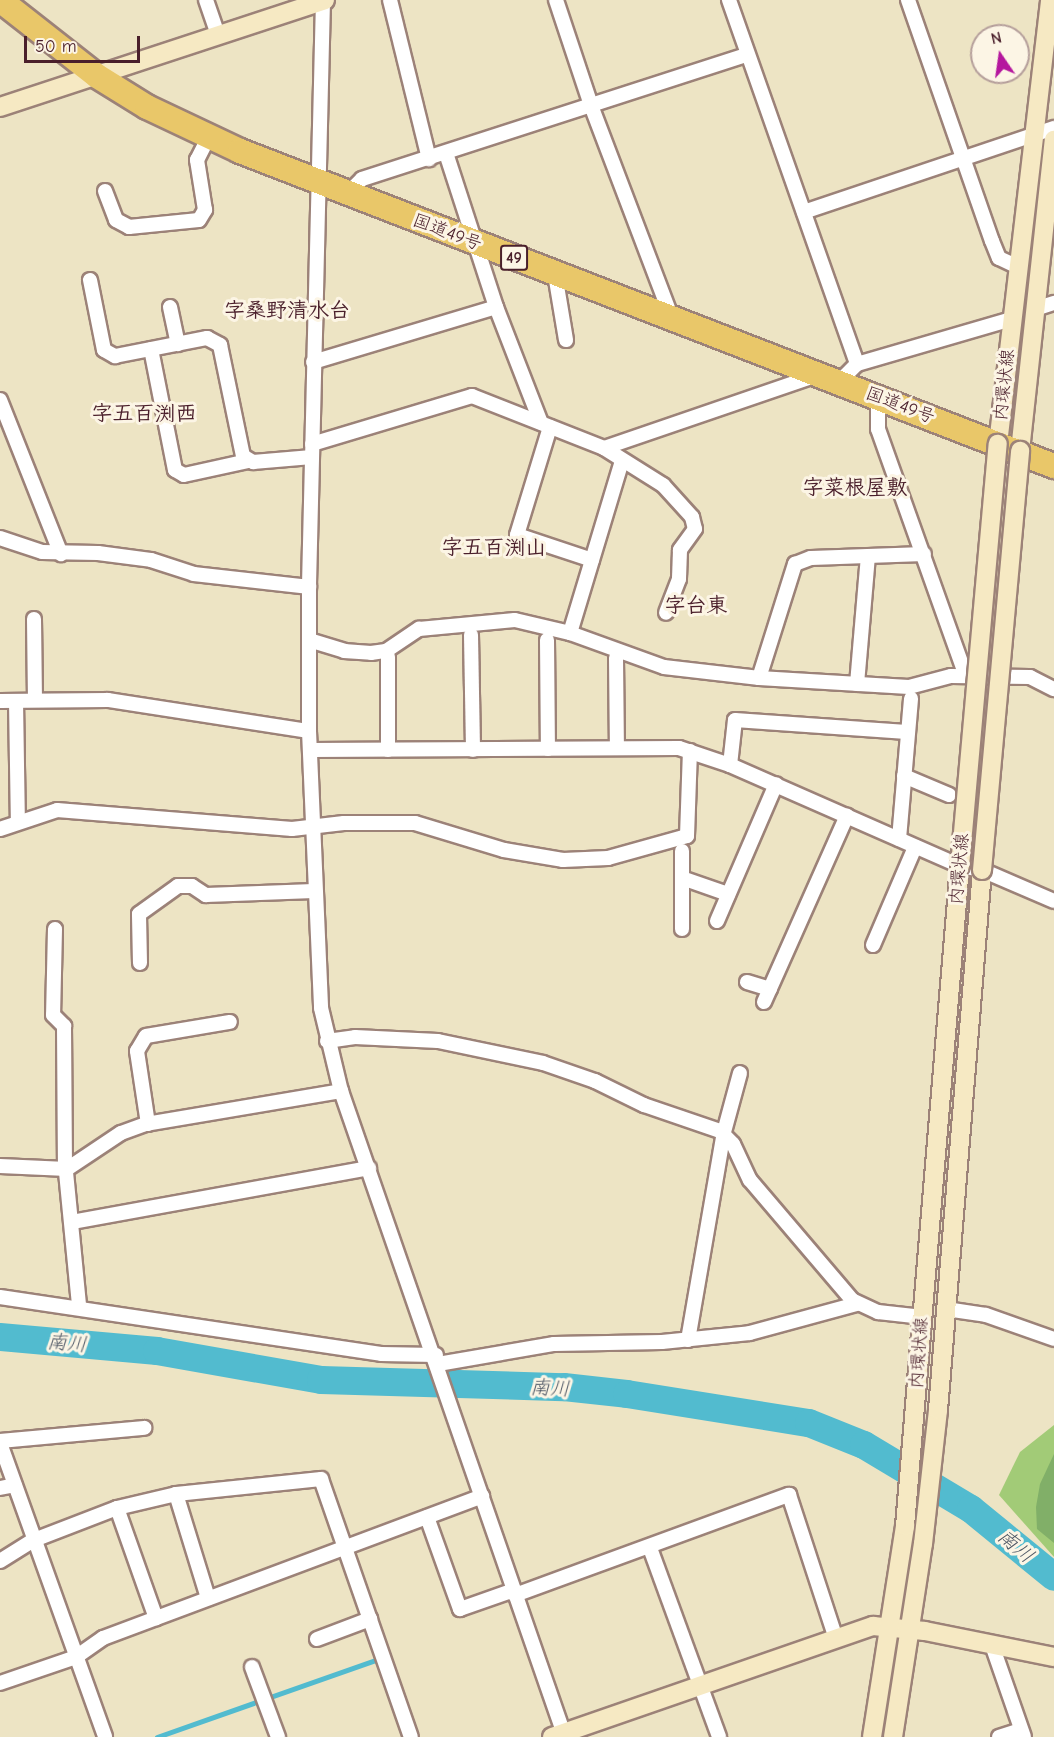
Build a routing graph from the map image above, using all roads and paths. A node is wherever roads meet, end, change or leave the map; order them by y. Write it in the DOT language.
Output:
graph roads {
  1 [pos="0,0"];
  2 [pos="206,0"];
  3 [pos="324,0"];
  4 [pos="390,0"];
  5 [pos="556,0"];
  6 [pos="729,0"];
  7 [pos="908,0"];
  8 [pos="1050,0"];
  9 [pos="218,34"];
  10 [pos="747,55"];
  11 [pos="97,76"];
  12 [pos="0,106"];
  13 [pos="592,108"];
  14 [pos="1054,128"];
  15 [pos="1036,135"];
  16 [pos="209,136"];
  17 [pos="1054,140"];
  18 [pos="446,153"];
  19 [pos="429,159"];
  20 [pos="964,161"];
  21 [pos="319,182"];
  22 [pos="105,191"];
  23 [pos="347,194"];
  24 [pos="804,212"];
  25 [pos="474,243"];
  26 [pos="1018,267"];
  27 [pos="555,274"];
  28 [pos="90,280"];
  29 [pos="1054,303"];
  30 [pos="170,307"];
  31 [pos="496,307"];
  32 [pos="1035,309"];
  33 [pos="672,319"];
  34 [pos="1012,319"];
  35 [pos="566,340"];
  36 [pos="178,344"];
  37 [pos="151,349"];
  38 [pos="313,362"];
  39 [pos="857,363"];
  40 [pos="829,378"];
  41 [pos="878,398"];
  42 [pos="0,400"];
  43 [pos="545,425"];
  44 [pos="604,448"];
  45 [pos="1009,448"];
  46 [pos="312,450"];
  47 [pos="248,461"];
  48 [pos="621,461"];
  49 [pos="1054,466"];
  50 [pos="0,538"];
  51 [pos="61,554"];
  52 [pos="924,554"];
  53 [pos="868,556"];
  54 [pos="592,560"];
  55 [pos="309,587"];
  56 [pos="666,614"];
  57 [pos="34,618"];
  58 [pos="570,633"];
  59 [pos="471,635"];
  60 [pos="309,640"];
  61 [pos="547,640"];
  62 [pos="388,657"];
  63 [pos="616,658"];
  64 [pos="966,676"];
  65 [pos="759,678"];
  66 [pos="857,684"];
  67 [pos="1054,688"];
  68 [pos="911,699"];
  69 [pos="35,700"];
  70 [pos="0,701"];
  71 [pos="16,701"];
  72 [pos="309,731"];
  73 [pos="908,732"];
  74 [pos="617,748"];
  75 [pos="548,749"];
  76 [pos="311,750"];
  77 [pos="388,750"];
  78 [pos="473,750"];
  79 [pos="690,751"];
  80 [pos="730,765"];
  81 [pos="904,776"];
  82 [pos="776,784"];
  83 [pos="949,795"];
  84 [pos="847,816"];
  85 [pos="18,822"];
  86 [pos="313,828"];
  87 [pos="0,829"];
  88 [pos="899,839"];
  89 [pos="915,846"];
  90 [pos="682,851"];
  91 [pos="960,866"];
  92 [pos="982,870"];
  93 [pos="682,878"];
  94 [pos="314,891"];
  95 [pos="728,894"];
  96 [pos="1054,902"];
  97 [pos="717,921"];
  98 [pos="55,929"];
  99 [pos="682,929"];
  100 [pos="873,945"];
  101 [pos="140,963"];
  102 [pos="747,982"];
  103 [pos="230,1022"];
  104 [pos="327,1041"];
  105 [pos="740,1073"];
  106 [pos="340,1091"];
  107 [pos="148,1124"];
  108 [pos="724,1132"];
  109 [pos="0,1166"];
  110 [pos="369,1168"];
  111 [pos="67,1169"];
  112 [pos="72,1222"];
  113 [pos="0,1297"];
  114 [pos="857,1304"];
  115 [pos="79,1306"];
  116 [pos="946,1309"];
  117 [pos="923,1317"];
  118 [pos="1054,1339"];
  119 [pos="688,1340"];
  120 [pos="437,1360"];
  121 [pos="144,1428"];
  122 [pos="0,1442"];
  123 [pos="15,1485"];
  124 [pos="0,1488"];
  125 [pos="176,1494"];
  126 [pos="482,1496"];
  127 [pos="117,1508"];
  128 [pos="427,1517"];
  129 [pos="34,1540"];
  130 [pos="345,1547"];
  131 [pos="650,1548"];
  132 [pos="0,1561"];
  133 [pos="514,1592"];
  134 [pos="208,1598"];
  135 [pos="156,1618"];
  136 [pos="370,1619"];
  137 [pos="901,1627"];
  138 [pos="316,1639"];
  139 [pos="836,1639"];
  140 [pos="992,1646"];
  141 [pos="76,1657"];
  142 [pos="1054,1657"];
  143 [pos="252,1667"];
  144 [pos="0,1683"];
  145 [pos="701,1685"];
  146 [pos="1022,1733"];
  147 [pos="560,1736"];
  148 [pos="105,1737"];
  149 [pos="278,1737"];
  150 [pos="411,1737"];
  151 [pos="719,1737"];
  152 [pos="872,1737"];
  153 [pos="893,1737"];
  154 [pos="999,1737"];
  1 -- 11 [label="highway, 国道49号 / 49"];
  2 -- 9 [label="street"];
  3 -- 9 [label="street"];
  3 -- 21 [label="street"];
  4 -- 19 [label="street"];
  5 -- 13 [label="street"];
  6 -- 10 [label="street"];
  7 -- 20 [label="street"];
  8 -- 15 [label="street, 内環状線"];
  9 -- 11 [label="street"];
  10 -- 13 [label="street"];
  10 -- 24 [label="street"];
  11 -- 12 [label="street"];
  11 -- 16 [label="highway, 国道49号 / 49"];
  13 -- 18 [label="street"];
  13 -- 33 [label="street"];
  14 -- 15 [label="street"];
  15 -- 20 [label="street"];
  15 -- 26 [label="street, 内環状線"];
  16 -- 21 [label="highway, 国道49号 / 49"];
  16 -- 22 [label="street"];
  17 -- 32 [label="street, 内環状線"];
  18 -- 19 [label="street"];
  18 -- 25 [label="street"];
  19 -- 23 [label="street"];
  20 -- 24 [label="street"];
  20 -- 26 [label="street"];
  21 -- 23 [label="highway, 国道49号 / 49"];
  21 -- 38 [label="street"];
  23 -- 25 [label="highway, 国道49号 / 49"];
  24 -- 39 [label="street"];
  25 -- 27 [label="highway, 国道49号 / 49"];
  25 -- 31 [label="street"];
  26 -- 34 [label="street, 内環状線"];
  27 -- 33 [label="highway, 国道49号 / 49"];
  27 -- 35 [label="street"];
  28 -- 37 [label="street"];
  29 -- 32 [label="street"];
  30 -- 36 [label="street"];
  31 -- 38 [label="street"];
  31 -- 43 [label="street"];
  32 -- 45 [label="street, 内環状線"];
  33 -- 40 [label="highway, 国道49号 / 49"];
  34 -- 39 [label="street"];
  34 -- 45 [label="street, 内環状線"];
  36 -- 37 [label="street"];
  36 -- 47 [label="street"];
  37 -- 47 [label="street"];
  38 -- 46 [label="street"];
  39 -- 40 [label="street"];
  40 -- 41 [label="highway, 国道49号 / 49"];
  40 -- 44 [label="street"];
  41 -- 45 [label="highway, 国道49号 / 49"];
  41 -- 52 [label="street"];
  42 -- 51 [label="street"];
  43 -- 44 [label="street"];
  43 -- 46 [label="street"];
  43 -- 54 [label="street"];
  44 -- 48 [label="street"];
  45 -- 49 [label="highway, 国道49号 / 49"];
  45 -- 91 [label="street, 内環状線, bridge"];
  45 -- 92 [label="street, 内環状線, bridge"];
  46 -- 47 [label="street"];
  46 -- 55 [label="street"];
  48 -- 54 [label="street"];
  48 -- 56 [label="street"];
  50 -- 51 [label="street"];
  51 -- 55 [label="street"];
  52 -- 53 [label="street"];
  52 -- 64 [label="street"];
  53 -- 65 [label="street"];
  53 -- 66 [label="street"];
  54 -- 58 [label="street"];
  55 -- 60 [label="street"];
  57 -- 69 [label="street"];
  58 -- 60 [label="street"];
  58 -- 65 [label="street"];
  59 -- 78 [label="street"];
  60 -- 72 [label="street"];
  61 -- 75 [label="street"];
  62 -- 77 [label="street"];
  63 -- 74 [label="street"];
  64 -- 66 [label="street"];
  64 -- 67 [label="street"];
  65 -- 66 [label="street"];
  68 -- 73 [label="street"];
  69 -- 71 [label="street"];
  69 -- 72 [label="street"];
  70 -- 71 [label="street"];
  71 -- 85 [label="street"];
  72 -- 76 [label="street"];
  73 -- 80 [label="street"];
  73 -- 81 [label="street"];
  74 -- 75 [label="street"];
  74 -- 79 [label="street"];
  75 -- 78 [label="street"];
  76 -- 77 [label="street"];
  76 -- 86 [label="street"];
  77 -- 78 [label="street"];
  79 -- 80 [label="street"];
  79 -- 86 [label="street"];
  80 -- 82 [label="street"];
  81 -- 83 [label="street"];
  81 -- 88 [label="street"];
  82 -- 84 [label="street"];
  82 -- 95 [label="street"];
  84 -- 88 [label="street"];
  84 -- 102 [label="street"];
  85 -- 86 [label="street"];
  85 -- 87 [label="street"];
  86 -- 94 [label="street"];
  88 -- 89 [label="street"];
  89 -- 91 [label="street"];
  89 -- 100 [label="street"];
  90 -- 93 [label="street"];
  91 -- 92 [label="street"];
  91 -- 117 [label="street, 内環状線"];
  92 -- 96 [label="street"];
  92 -- 116 [label="street, 内環状線"];
  93 -- 95 [label="street"];
  93 -- 99 [label="street"];
  94 -- 101 [label="street"];
  94 -- 104 [label="street"];
  95 -- 97 [label="street"];
  98 -- 111 [label="street"];
  103 -- 107 [label="street"];
  104 -- 106 [label="street"];
  104 -- 108 [label="street"];
  105 -- 108 [label="street"];
  106 -- 107 [label="street"];
  106 -- 110 [label="street"];
  107 -- 111 [label="street"];
  108 -- 114 [label="street"];
  108 -- 119 [label="street"];
  109 -- 111 [label="street"];
  110 -- 112 [label="street"];
  110 -- 120 [label="street"];
  111 -- 112 [label="street"];
  112 -- 115 [label="street"];
  113 -- 115 [label="street"];
  114 -- 117 [label="street"];
  114 -- 119 [label="street"];
  115 -- 120 [label="street"];
  116 -- 118 [label="street"];
  116 -- 137 [label="street, 内環状線"];
  117 -- 137 [label="street, 内環状線"];
  119 -- 120 [label="street"];
  120 -- 126 [label="street"];
  121 -- 122 [label="street"];
  122 -- 123 [label="street"];
  123 -- 124 [label="street"];
  123 -- 129 [label="street"];
  125 -- 127 [label="street"];
  125 -- 130 [label="street"];
  125 -- 134 [label="street"];
  126 -- 128 [label="street"];
  126 -- 133 [label="street"];
  127 -- 129 [label="street"];
  127 -- 135 [label="street"];
  128 -- 130 [label="street"];
  128 -- 133 [label="street"];
  129 -- 132 [label="street"];
  129 -- 141 [label="street"];
  130 -- 134 [label="street"];
  130 -- 136 [label="street"];
  131 -- 133 [label="street"];
  131 -- 139 [label="street"];
  131 -- 145 [label="street"];
  133 -- 147 [label="street"];
  134 -- 135 [label="street"];
  135 -- 141 [label="street"];
  136 -- 138 [label="street"];
  136 -- 150 [label="street"];
  137 -- 139 [label="street"];
  137 -- 140 [label="street"];
  137 -- 152 [label="street, 内環状線"];
  137 -- 153 [label="street, 内環状線"];
  139 -- 145 [label="street"];
  140 -- 142 [label="street"];
  140 -- 146 [label="street"];
  141 -- 144 [label="street"];
  141 -- 148 [label="street"];
  143 -- 149 [label="street"];
  145 -- 147 [label="street"];
  145 -- 151 [label="street"];
  146 -- 154 [label="street"];
}
